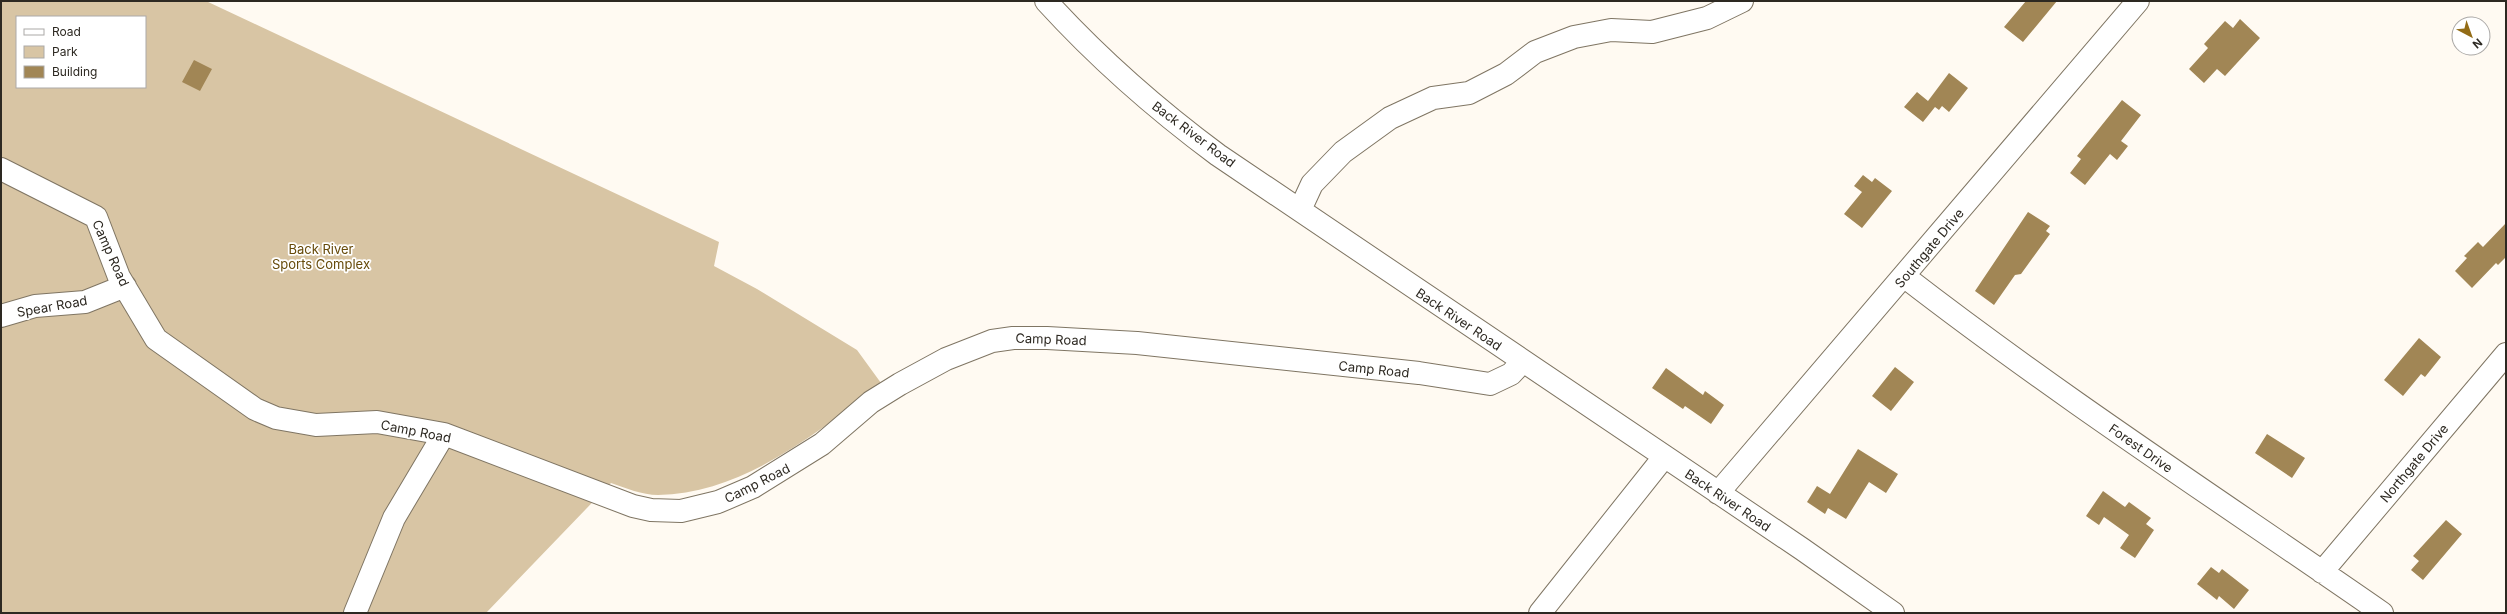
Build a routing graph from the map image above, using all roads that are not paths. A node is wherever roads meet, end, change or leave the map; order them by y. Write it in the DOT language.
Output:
graph roads {
  1 [pos="1046,1"];
  2 [pos="1742,1"];
  3 [pos="2138,1"];
  4 [pos="1,169"];
  5 [pos="1300,210"];
  6 [pos="1905,277"];
  7 [pos="124,286"];
  8 [pos="1,316"];
  9 [pos="2506,354"];
  10 [pos="1522,362"];
  11 [pos="444,434"];
  12 [pos="1664,457"];
  13 [pos="1718,493"];
  14 [pos="2322,572"];
  15 [pos="355,613"];
  16 [pos="1540,613"];
  17 [pos="1893,613"];
  18 [pos="2382,613"];
  1 -- 5 [label="street, Back River Road"];
  2 -- 5 [label="street"];
  3 -- 6 [label="street, Southgate Drive"];
  4 -- 7 [label="street, Camp Road"];
  5 -- 10 [label="street, Back River Road"];
  6 -- 13 [label="street, Southgate Drive"];
  6 -- 14 [label="street, Forest Drive"];
  7 -- 8 [label="street, Spear Road"];
  7 -- 11 [label="street, Camp Road"];
  9 -- 14 [label="street, Northgate Drive"];
  10 -- 11 [label="street, Camp Road"];
  10 -- 12 [label="street, Back River Road"];
  11 -- 15 [label="street"];
  12 -- 13 [label="street, Back River Road"];
  12 -- 16 [label="street"];
  13 -- 17 [label="street, Back River Road"];
  14 -- 18 [label="street, Forest Drive"];
}
